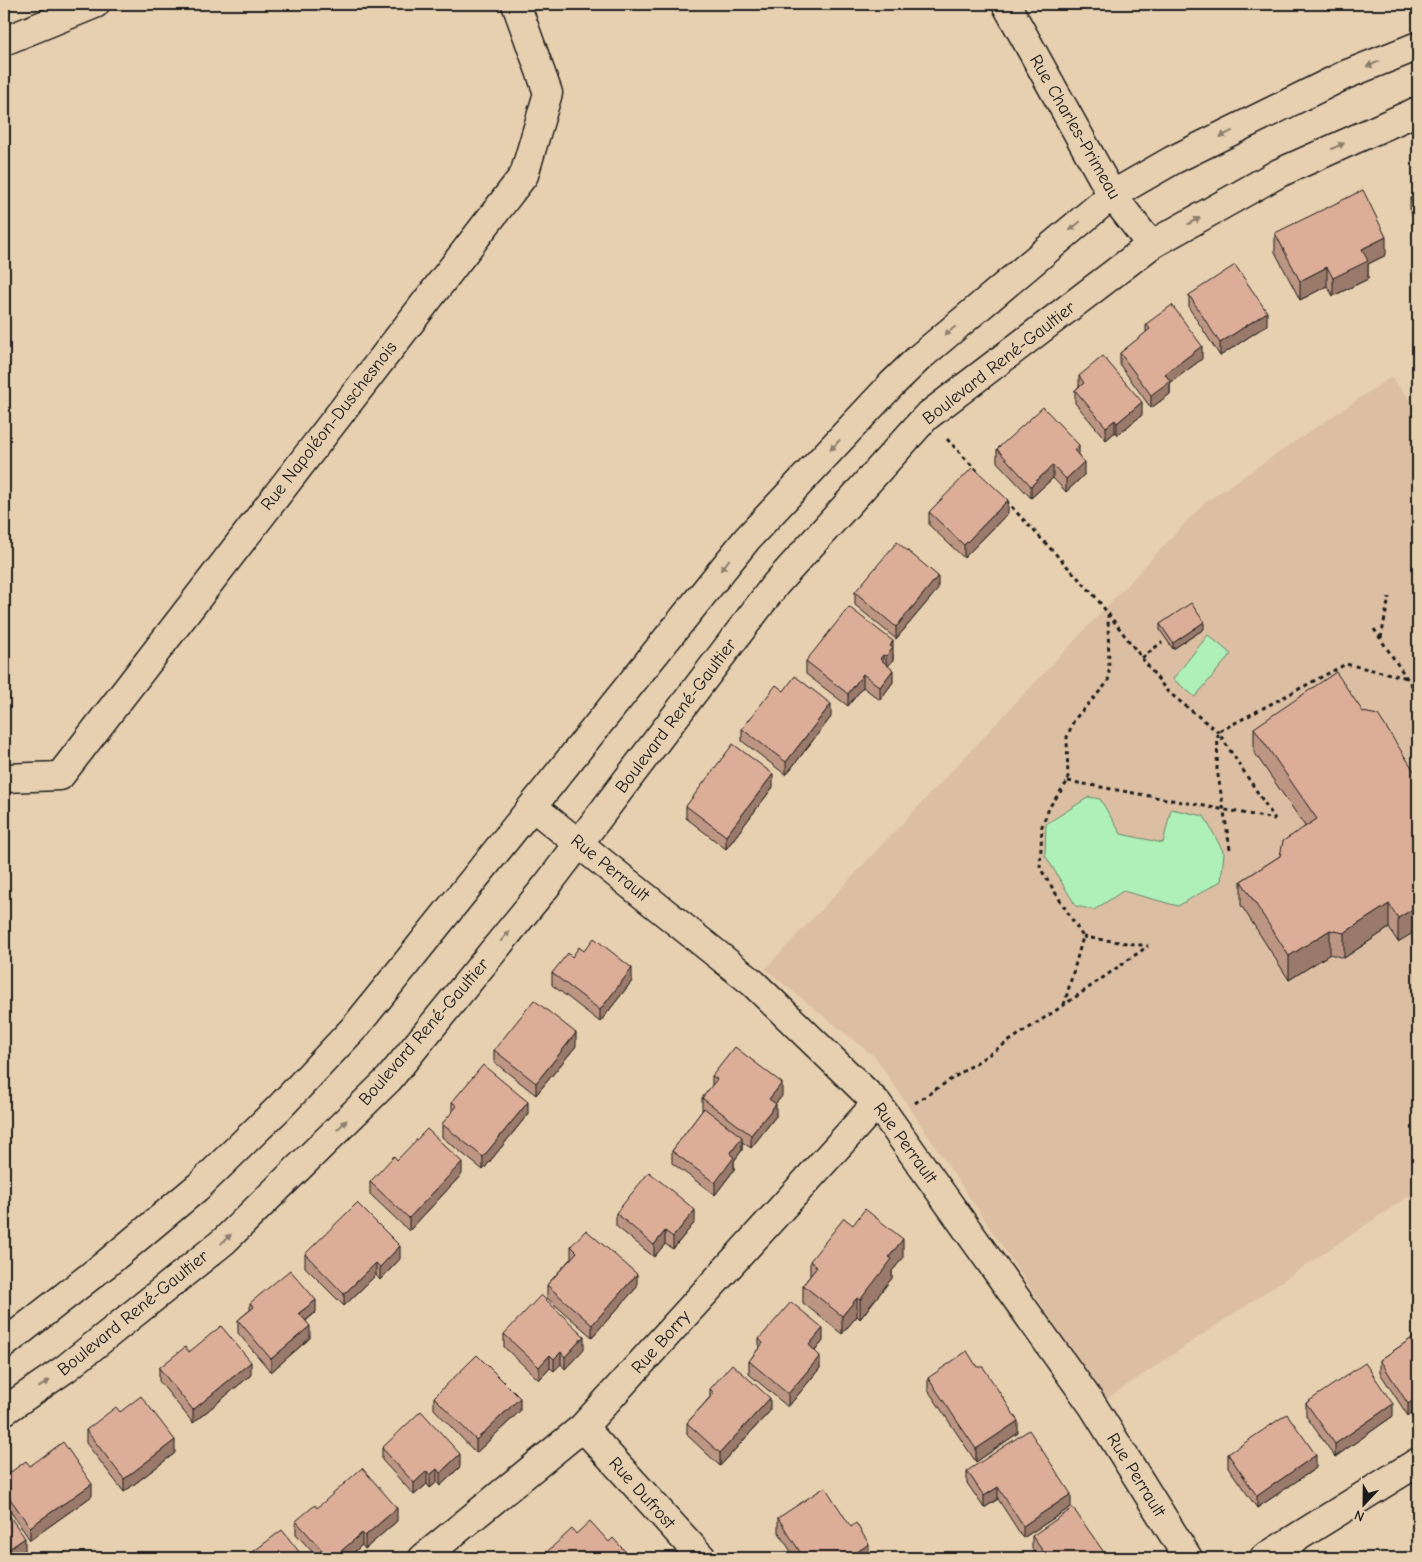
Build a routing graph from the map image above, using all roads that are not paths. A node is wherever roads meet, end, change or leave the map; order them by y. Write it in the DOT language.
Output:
graph roads {
  1 [pos="95,4"];
  2 [pos="516,4"];
  3 [pos="1006,4"];
  4 [pos="4,41"];
  5 [pos="1418,46"];
  6 [pos="1418,111"];
  7 [pos="1112,195"];
  8 [pos="1152,245"];
  9 [pos="4,778"];
  10 [pos="533,807"];
  11 [pos="579,843"];
  12 [pos="883,1111"];
  13 [pos="4,1344"];
  14 [pos="4,1411"];
  15 [pos="583,1427"];
  16 [pos="1418,1462"];
  17 [pos="423,1558"];
  18 [pos="702,1558"];
  19 [pos="1188,1558"];
  20 [pos="1264,1558"];
  1 -- 4 [label="street"];
  2 -- 9 [label="street, Rue Napoléon-Duschesnois"];
  3 -- 7 [label="street, Rue Charles-Primeau"];
  5 -- 7 [label="street, one-way"];
  8 -- 6 [label="street, Boulevard René-Gaultier, one-way"];
  7 -- 8 [label="street, Rue Charles-Primeau"];
  7 -- 10 [label="street, one-way"];
  8 -- 11 [label="street, Boulevard René-Gaultier"];
  10 -- 11 [label="street, Rue Perrault"];
  10 -- 13 [label="street"];
  11 -- 12 [label="street, Rue Perrault"];
  14 -- 11 [label="street, Boulevard René-Gaultier, one-way"];
  12 -- 15 [label="street, Rue Borry"];
  12 -- 19 [label="street, Rue Perrault"];
  15 -- 17 [label="street, Rue Borry"];
  15 -- 18 [label="street, Rue Dufrost"];
  16 -- 20 [label="street"];
}
